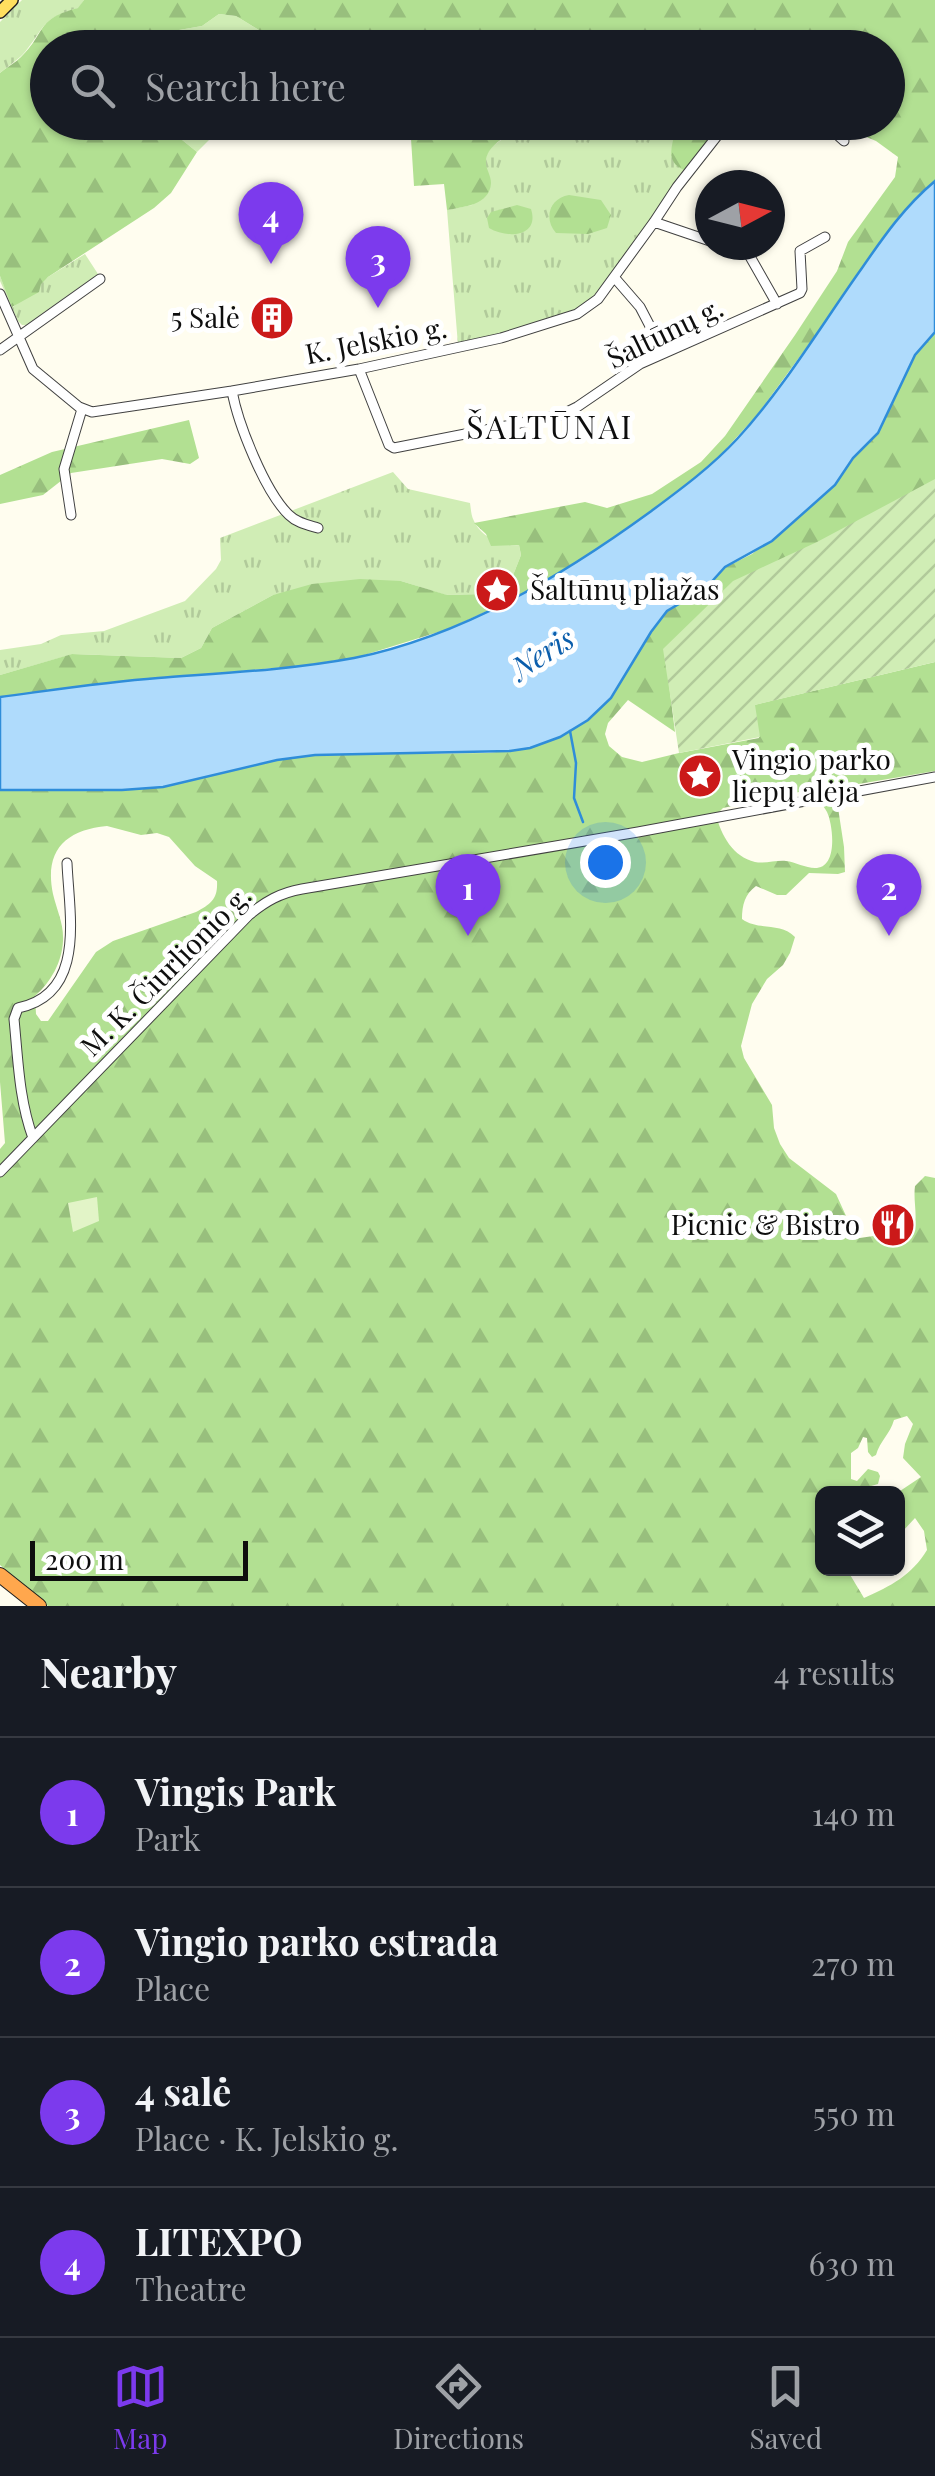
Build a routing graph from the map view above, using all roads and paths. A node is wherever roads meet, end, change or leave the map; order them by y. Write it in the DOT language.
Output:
graph roads {
  1 [pos="12,0"];
  2 [pos="0,12"];
  3 [pos="714,140"];
  4 [pos="654,222"];
  5 [pos="695,236"];
  6 [pos="825,237"];
  7 [pos="751,260"];
  8 [pos="614,277"];
  9 [pos="100,278"];
  10 [pos="0,294"];
  11 [pos="777,304"];
  12 [pos="20,336"];
  13 [pos="0,350"];
  14 [pos="664,353"];
  15 [pos="359,368"];
  16 [pos="232,391"];
  17 [pos="82,408"];
  18 [pos="72,515"];
  19 [pos="318,528"];
  20 [pos="935,778"];
  21 [pos="67,863"];
  22 [pos="33,1138"];
  23 [pos="0,1172"];
  24 [pos="0,1575"];
  25 [pos="0,1586"];
  26 [pos="24,1606"];
  27 [pos="38,1606"];
  1 -- 2 [label="main road"];
  3 -- 4 [label="street, K. Jelskio g."];
  4 -- 5 [label="street"];
  4 -- 8 [label="street, K. Jelskio g."];
  6 -- 11 [label="street"];
  7 -- 11 [label="street"];
  8 -- 14 [label="street"];
  8 -- 15 [label="street, K. Jelskio g."];
  9 -- 12 [label="street"];
  10 -- 12 [label="street"];
  11 -- 14 [label="street, Šaltūnų g."];
  12 -- 13 [label="street"];
  12 -- 17 [label="street"];
  14 -- 15 [label="street, Šaltūnų g."];
  15 -- 16 [label="street, K. Jelskio g."];
  16 -- 17 [label="street, K. Jelskio g."];
  16 -- 19 [label="street"];
  17 -- 18 [label="street"];
  20 -- 22 [label="street, M. K. Čiurlionio g."];
  21 -- 22 [label="street"];
  22 -- 23 [label="street, M. K. Čiurlionio g."];
  24 -- 27 [label="highway"];
  25 -- 26 [label="highway"];
}
